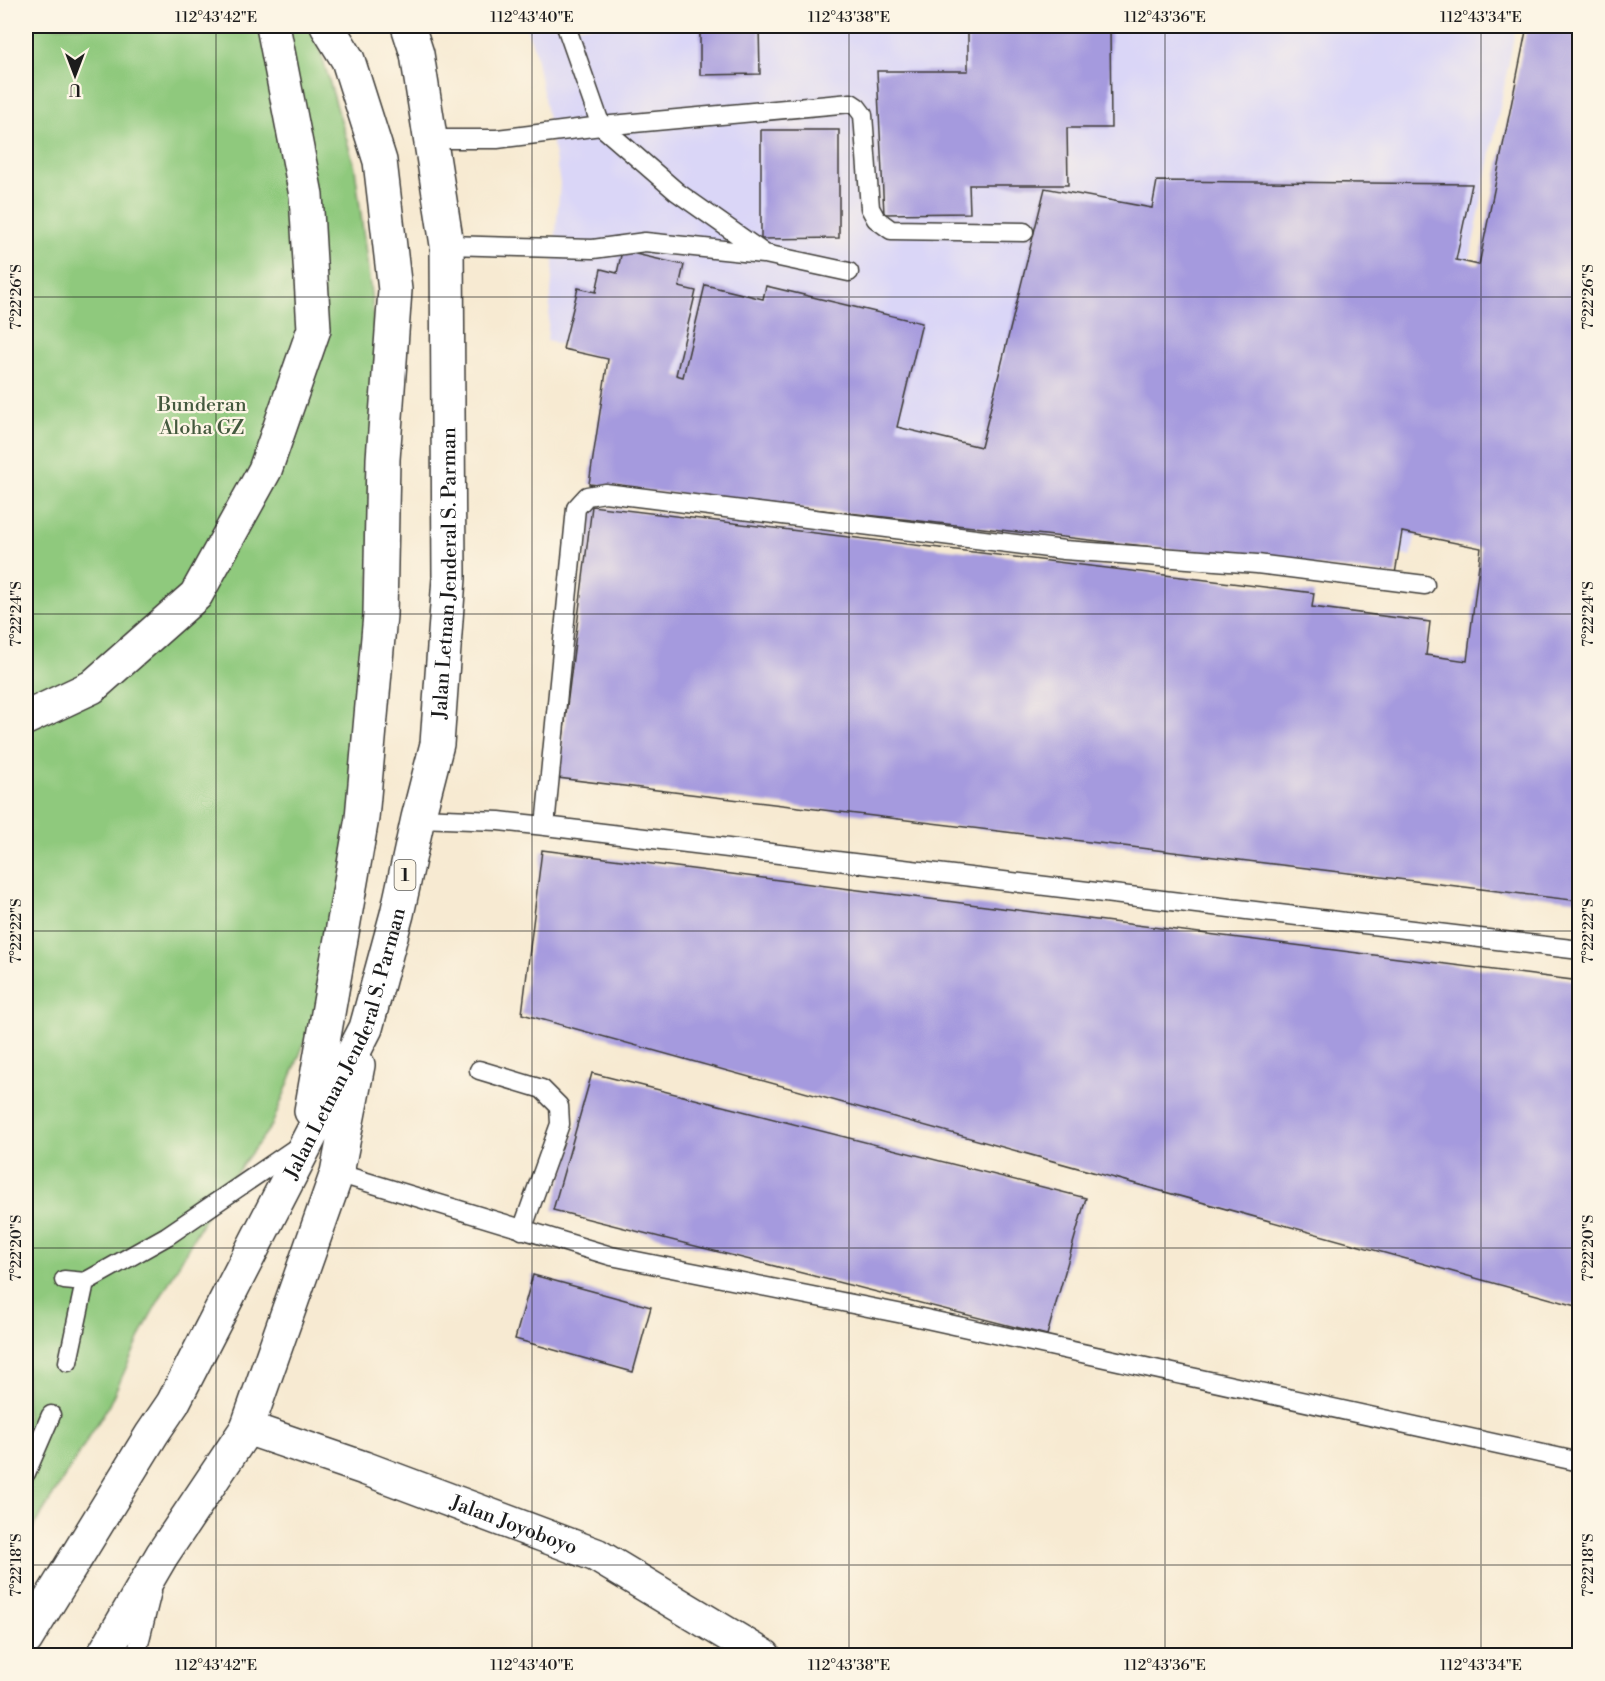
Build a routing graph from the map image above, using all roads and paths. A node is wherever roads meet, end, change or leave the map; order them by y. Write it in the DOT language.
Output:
graph roads {
  1 [pos="327,26"];
  2 [pos="408,26"];
  3 [pos="566,26"];
  4 [pos="275,40"];
  5 [pos="601,126"];
  6 [pos="430,139"];
  7 [pos="1024,232"];
  8 [pos="447,245"];
  9 [pos="765,254"];
  10 [pos="849,272"];
  11 [pos="1425,585"];
  12 [pos="26,718"];
  13 [pos="418,818"];
  14 [pos="545,826"];
  15 [pos="1580,950"];
  16 [pos="366,1028"];
  17 [pos="479,1070"];
  18 [pos="306,1142"];
  19 [pos="336,1173"];
  20 [pos="522,1230"];
  21 [pos="64,1280"];
  22 [pos="85,1282"];
  23 [pos="68,1362"];
  24 [pos="51,1415"];
  25 [pos="247,1428"];
  26 [pos="1580,1462"];
  27 [pos="26,1473"];
  28 [pos="162,1555"];
  29 [pos="26,1639"];
  30 [pos="103,1656"];
  31 [pos="136,1656"];
  32 [pos="764,1656"];
  1 -- 18 [label="main road"];
  2 -- 6 [label="main road, Jalan Letnan Jenderal S. Parman / 1"];
  3 -- 5 [label="lane"];
  4 -- 12 [label="main road"];
  5 -- 6 [label="lane"];
  5 -- 7 [label="lane"];
  5 -- 9 [label="lane"];
  6 -- 8 [label="main road, Jalan Letnan Jenderal S. Parman / 1"];
  8 -- 9 [label="lane"];
  8 -- 13 [label="main road, Jalan Letnan Jenderal S. Parman / 1"];
  9 -- 10 [label="lane"];
  11 -- 14 [label="lane"];
  13 -- 14 [label="lane"];
  13 -- 16 [label="main road, Jalan Letnan Jenderal S. Parman / 1"];
  14 -- 15 [label="lane"];
  16 -- 18 [label="main road, Jalan Letnan Jenderal S. Parman / 1"];
  16 -- 19 [label="main road"];
  17 -- 20 [label="lane"];
  18 -- 22 [label="lane"];
  18 -- 29 [label="main road, Jalan Letnan Jenderal S. Parman / 1"];
  19 -- 20 [label="lane"];
  19 -- 25 [label="main road"];
  20 -- 26 [label="lane"];
  21 -- 22 [label="lane"];
  22 -- 23 [label="lane"];
  24 -- 27 [label="lane"];
  25 -- 28 [label="main road"];
  25 -- 32 [label="main road, Jalan Joyoboyo"];
  28 -- 30 [label="main road"];
  28 -- 31 [label="lane"];
}
